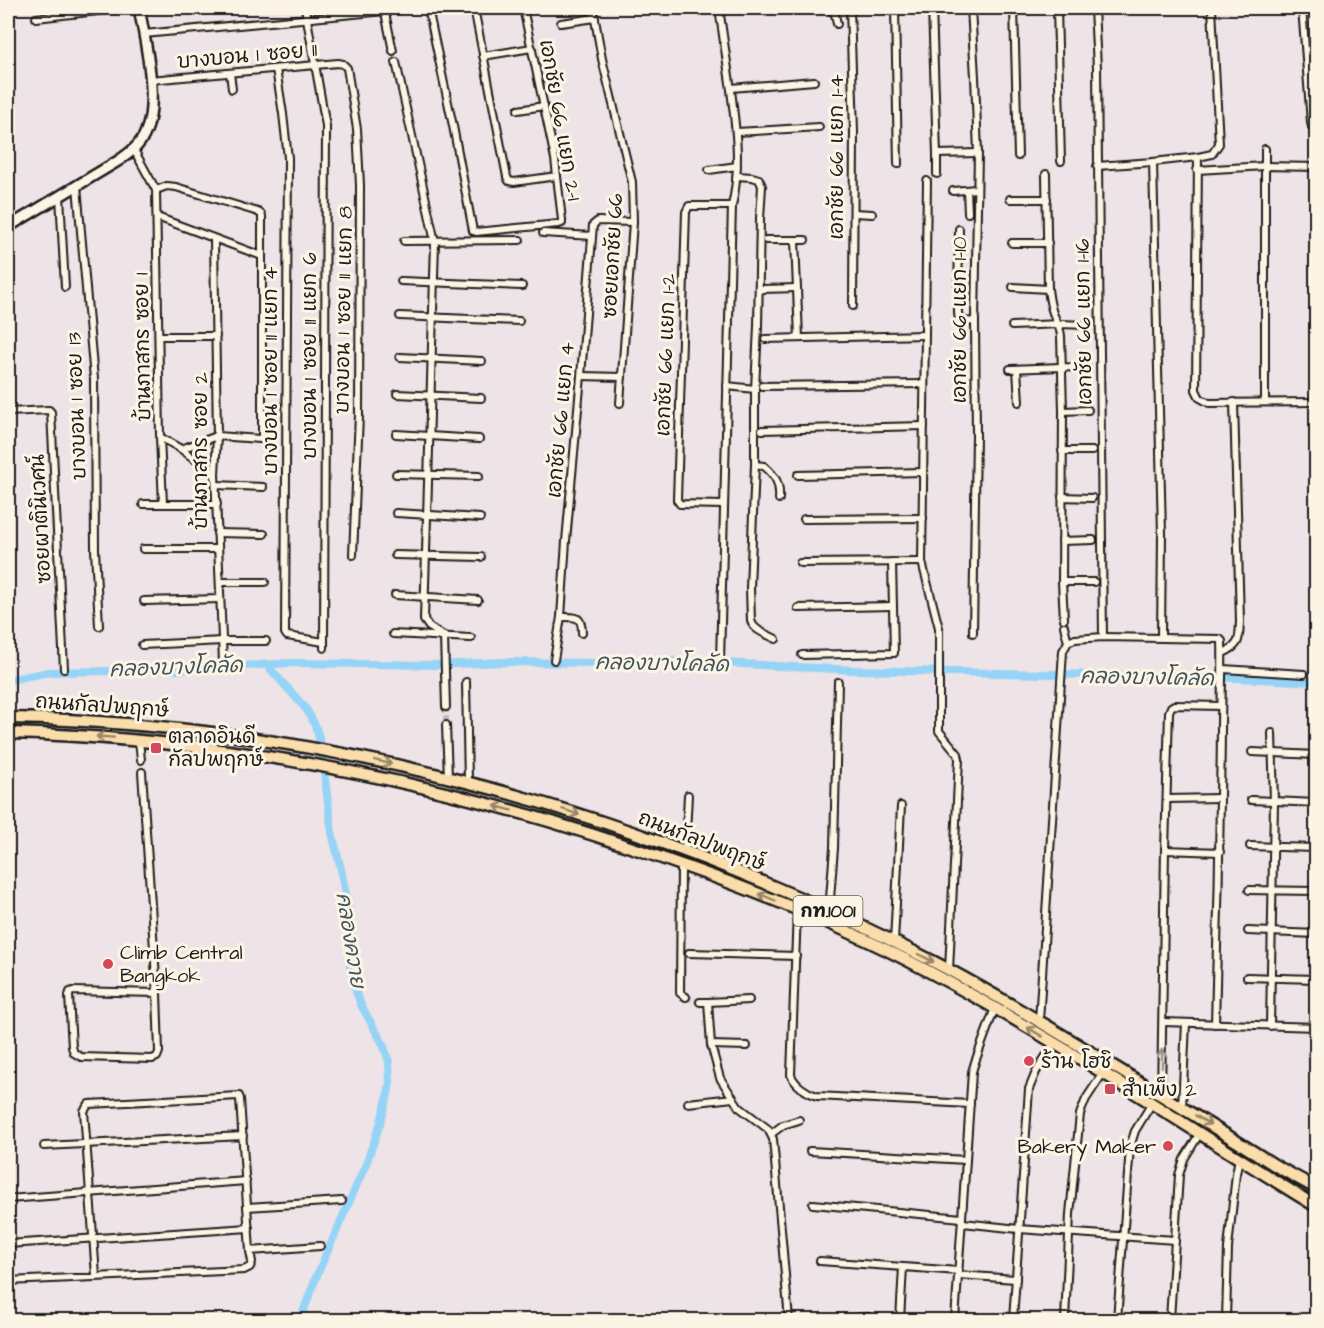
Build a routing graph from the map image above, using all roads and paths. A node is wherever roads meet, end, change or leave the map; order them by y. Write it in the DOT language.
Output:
graph roads {
  1 [pos="125,8"];
  2 [pos="140,8"];
  3 [pos="305,8"];
  4 [pos="403,8"];
  5 [pos="428,8"];
  6 [pos="474,8"];
  7 [pos="523,8"];
  8 [pos="593,8"];
  9 [pos="719,8"];
  10 [pos="830,8"];
  11 [pos="850,8"];
  12 [pos="895,8"];
  13 [pos="932,8"];
  14 [pos="971,8"];
  15 [pos="1014,8"];
  16 [pos="1057,8"];
  17 [pos="1094,8"];
  18 [pos="1212,8"];
  19 [pos="1302,8"];
  20 [pos="384,9"];
  21 [pos="340,11"];
  22 [pos="36,18"];
  23 [pos="595,18"];
  24 [pos="307,19"];
  25 [pos="561,23"];
  26 [pos="837,24"];
  27 [pos="144,34"];
  28 [pos="532,48"];
  29 [pos="393,51"];
  30 [pos="483,56"];
  31 [pos="396,62"];
  32 [pos="315,65"];
  33 [pos="345,66"];
  34 [pos="276,69"];
  35 [pos="230,73"];
  36 [pos="150,80"];
  37 [pos="814,81"];
  38 [pos="731,88"];
  39 [pos="232,89"];
  40 [pos="544,106"];
  41 [pos="518,110"];
  42 [pos="819,127"];
  43 [pos="1316,131"];
  44 [pos="737,132"];
  45 [pos="1265,149"];
  46 [pos="134,150"];
  47 [pos="978,153"];
  48 [pos="937,154"];
  49 [pos="1018,156"];
  50 [pos="1198,157"];
  51 [pos="1061,161"];
  52 [pos="1154,162"];
  53 [pos="898,164"];
  54 [pos="737,166"];
  55 [pos="1097,166"];
  56 [pos="1265,166"];
  57 [pos="1317,167"];
  58 [pos="709,170"];
  59 [pos="1197,170"];
  60 [pos="937,174"];
  61 [pos="1046,174"];
  62 [pos="557,176"];
  63 [pos="737,176"];
  64 [pos="927,181"];
  65 [pos="77,186"];
  66 [pos="976,189"];
  67 [pos="156,190"];
  68 [pos="968,190"];
  69 [pos="953,191"];
  70 [pos="60,196"];
  71 [pos="1047,199"];
  72 [pos="1010,200"];
  73 [pos="732,206"];
  74 [pos="854,213"];
  75 [pos="968,213"];
  76 [pos="872,214"];
  77 [pos="157,217"];
  78 [pos="633,222"];
  79 [pos="8,227"];
  80 [pos="959,229"];
  81 [pos="543,233"];
  82 [pos="592,236"];
  83 [pos="214,239"];
  84 [pos="520,240"];
  85 [pos="766,240"];
  86 [pos="795,240"];
  87 [pos="805,240"];
  88 [pos="404,242"];
  89 [pos="435,242"];
  90 [pos="1012,243"];
  91 [pos="1048,243"];
  92 [pos="262,256"];
  93 [pos="401,281"];
  94 [pos="435,282"];
  95 [pos="522,286"];
  96 [pos="65,287"];
  97 [pos="1013,287"];
  98 [pos="797,288"];
  99 [pos="762,289"];
  100 [pos="1048,289"];
  101 [pos="853,306"];
  102 [pos="399,316"];
  103 [pos="433,318"];
  104 [pos="519,321"];
  105 [pos="975,321"];
  106 [pos="1060,324"];
  107 [pos="1087,325"];
  108 [pos="1012,326"];
  109 [pos="925,335"];
  110 [pos="159,336"];
  111 [pos="216,336"];
  112 [pos="800,338"];
  113 [pos="765,339"];
  114 [pos="400,357"];
  115 [pos="432,359"];
  116 [pos="482,361"];
  117 [pos="1061,367"];
  118 [pos="1087,368"];
  119 [pos="1010,369"];
  120 [pos="1017,369"];
  121 [pos="581,376"];
  122 [pos="622,377"];
  123 [pos="924,384"];
  124 [pos="727,386"];
  125 [pos="762,386"];
  126 [pos="754,388"];
  127 [pos="397,394"];
  128 [pos="431,396"];
  129 [pos="481,398"];
  130 [pos="1018,402"];
  131 [pos="1234,402"];
  132 [pos="1265,402"];
  133 [pos="1317,402"];
  134 [pos="620,403"];
  135 [pos="1088,410"];
  136 [pos="1064,411"];
  137 [pos="8,412"];
  138 [pos="924,426"];
  139 [pos="762,430"];
  140 [pos="396,434"];
  141 [pos="160,436"];
  142 [pos="217,436"];
  143 [pos="430,436"];
  144 [pos="479,439"];
  145 [pos="181,449"];
  146 [pos="1092,451"];
  147 [pos="1062,452"];
  148 [pos="755,465"];
  149 [pos="923,472"];
  150 [pos="215,474"];
  151 [pos="396,474"];
  152 [pos="428,475"];
  153 [pos="798,475"];
  154 [pos="479,476"];
  155 [pos="216,485"];
  156 [pos="263,486"];
  157 [pos="1062,497"];
  158 [pos="1092,498"];
  159 [pos="779,499"];
  160 [pos="142,504"];
  161 [pos="163,504"];
  162 [pos="217,504"];
  163 [pos="723,505"];
  164 [pos="396,513"];
  165 [pos="427,514"];
  166 [pos="480,518"];
  167 [pos="922,518"];
  168 [pos="804,519"];
  169 [pos="217,533"];
  170 [pos="264,534"];
  171 [pos="1093,540"];
  172 [pos="1062,541"];
  173 [pos="143,549"];
  174 [pos="217,549"];
  175 [pos="353,555"];
  176 [pos="395,555"];
  177 [pos="426,557"];
  178 [pos="481,557"];
  179 [pos="892,562"];
  180 [pos="922,562"];
  181 [pos="800,563"];
  182 [pos="220,582"];
  183 [pos="265,582"];
  184 [pos="1062,582"];
  185 [pos="1094,582"];
  186 [pos="395,595"];
  187 [pos="424,596"];
  188 [pos="220,599"];
  189 [pos="478,600"];
  190 [pos="144,601"];
  191 [pos="893,606"];
  192 [pos="798,608"];
  193 [pos="561,617"];
  194 [pos="99,626"];
  195 [pos="582,633"];
  196 [pos="973,633"];
  197 [pos="393,634"];
  198 [pos="444,636"];
  199 [pos="1103,637"];
  200 [pos="471,638"];
  201 [pos="1161,638"];
  202 [pos="776,639"];
  203 [pos="222,641"];
  204 [pos="266,641"];
  205 [pos="1068,642"];
  206 [pos="142,645"];
  207 [pos="324,645"];
  208 [pos="1223,653"];
  209 [pos="802,655"];
  210 [pos="554,660"];
  211 [pos="720,661"];
  212 [pos="223,662"];
  213 [pos="64,669"];
  214 [pos="1223,670"];
  215 [pos="1304,674"];
  216 [pos="466,682"];
  217 [pos="838,682"];
  218 [pos="1221,706"];
  219 [pos="446,707"];
  220 [pos="8,717"];
  221 [pos="446,725"];
  222 [pos="8,733"];
  223 [pos="1272,733"];
  224 [pos="139,740"];
  225 [pos="1252,752"];
  226 [pos="1273,753"];
  227 [pos="1317,755"];
  228 [pos="141,760"];
  229 [pos="142,772"];
  230 [pos="448,777"];
  231 [pos="468,782"];
  232 [pos="688,795"];
  233 [pos="1220,798"];
  234 [pos="1167,799"];
  235 [pos="1251,800"];
  236 [pos="1274,802"];
  237 [pos="1317,803"];
  238 [pos="901,806"];
  239 [pos="1250,846"];
  240 [pos="1273,847"];
  241 [pos="1317,848"];
  242 [pos="1165,850"];
  243 [pos="685,852"];
  244 [pos="1220,852"];
  245 [pos="681,865"];
  246 [pos="1249,890"];
  247 [pos="1272,891"];
  248 [pos="1317,891"];
  249 [pos="797,910"];
  250 [pos="829,911"];
  251 [pos="1248,931"];
  252 [pos="1272,932"];
  253 [pos="1317,934"];
  254 [pos="894,942"];
  255 [pos="689,953"];
  256 [pos="796,956"];
  257 [pos="949,970"];
  258 [pos="1247,977"];
  259 [pos="1271,978"];
  260 [pos="1317,979"];
  261 [pos="157,993"];
  262 [pos="686,997"];
  263 [pos="749,1000"];
  264 [pos="700,1002"];
  265 [pos="708,1002"];
  266 [pos="995,1008"];
  267 [pos="1039,1021"];
  268 [pos="1163,1022"];
  269 [pos="1186,1023"];
  270 [pos="1215,1024"];
  271 [pos="1270,1026"];
  272 [pos="1317,1027"];
  273 [pos="1054,1043"];
  274 [pos="711,1045"];
  275 [pos="747,1046"];
  276 [pos="1103,1073"];
  277 [pos="1161,1095"];
  278 [pos="733,1098"];
  279 [pos="688,1103"];
  280 [pos="1152,1103"];
  281 [pos="970,1104"];
  282 [pos="1182,1107"];
  283 [pos="799,1120"];
  284 [pos="1200,1133"];
  285 [pos="771,1134"];
  286 [pos="243,1136"];
  287 [pos="87,1143"];
  288 [pos="44,1146"];
  289 [pos="810,1150"];
  290 [pos="1239,1158"];
  291 [pos="966,1160"];
  292 [pos="246,1181"];
  293 [pos="1317,1188"];
  294 [pos="90,1192"];
  295 [pos="8,1199"];
  296 [pos="342,1201"];
  297 [pos="813,1204"];
  298 [pos="247,1207"];
  299 [pos="1317,1208"];
  300 [pos="962,1221"];
  301 [pos="249,1228"];
  302 [pos="1019,1229"];
  303 [pos="1069,1232"];
  304 [pos="1122,1236"];
  305 [pos="93,1238"];
  306 [pos="1175,1240"];
  307 [pos="8,1244"];
  308 [pos="320,1246"];
  309 [pos="250,1251"];
  310 [pos="820,1261"];
  311 [pos="903,1267"];
  312 [pos="958,1273"];
  313 [pos="96,1276"];
  314 [pos="1016,1279"];
  315 [pos="8,1281"];
  316 [pos="868,1317"];
  317 [pos="789,1320"];
  318 [pos="831,1320"];
  319 [pos="902,1320"];
  320 [pos="955,1320"];
  321 [pos="1013,1320"];
  322 [pos="1065,1320"];
  323 [pos="1117,1320"];
  324 [pos="1170,1320"];
  325 [pos="1226,1320"];
  1 -- 22 [label="street"];
  2 -- 27 [label="main road"];
  3 -- 24 [label="street, บางบอน 1 ซอย 11 แยก 6"];
  4 -- 20 [label="street"];
  5 -- 62 [label="street, เอกชัย 66 แยก 2-1"];
  6 -- 30 [label="street"];
  7 -- 28 [label="street, เอกชัย 66 แยก 2-1"];
  8 -- 23 [label="street, ซอยเอกชัย 66"];
  9 -- 38 [label="street"];
  10 -- 26 [label="street"];
  11 -- 74 [label="street, เอกชัย 66 แยก 1-4"];
  12 -- 53 [label="street"];
  13 -- 48 [label="street"];
  14 -- 47 [label="street, เอกชัย 66 แยก 1-10"];
  15 -- 49 [label="street"];
  16 -- 51 [label="street"];
  17 -- 55 [label="street, เอกชัย 66 แยก 1-16"];
  18 -- 50 [label="street"];
  19 -- 43 [label="street"];
  20 -- 21 [label="street"];
  20 -- 29 [label="street"];
  21 -- 24 [label="street"];
  23 -- 25 [label="street"];
  23 -- 78 [label="street, ซอยเอกชัย 66"];
  24 -- 27 [label="street"];
  24 -- 32 [label="street, บางบอน 1 ซอย 11 แยก 6"];
  27 -- 36 [label="main road"];
  28 -- 30 [label="street"];
  28 -- 40 [label="street, เอกชัย 66 แยก 2-1"];
  30 -- 62 [label="street"];
  31 -- 89 [label="street"];
  32 -- 33 [label="street, บางบอน 1 ซอย 11"];
  32 -- 34 [label="street, บางบอน 1 ซอย 11"];
  32 -- 207 [label="street, บางบอน 1 ซอย 11 แยก 6"];
  33 -- 175 [label="street, บางบอน 1 ซอย 11 แยก 8"];
  34 -- 35 [label="street, บางบอน 1 ซอย 11"];
  34 -- 207 [label="street, บางบอน 1 ซอย 11 แยก 4"];
  35 -- 36 [label="street, บางบอน 1 ซอย 11"];
  35 -- 39 [label="street"];
  36 -- 46 [label="main road"];
  37 -- 38 [label="street"];
  38 -- 44 [label="street"];
  40 -- 41 [label="street"];
  40 -- 62 [label="street, เอกชัย 66 แยก 2-1"];
  42 -- 44 [label="street"];
  44 -- 54 [label="street"];
  45 -- 56 [label="street"];
  46 -- 65 [label="main road"];
  46 -- 67 [label="street"];
  47 -- 48 [label="street"];
  47 -- 66 [label="street, เอกชัย 66 แยก 1-10"];
  48 -- 60 [label="street"];
  50 -- 52 [label="street"];
  50 -- 59 [label="street"];
  52 -- 55 [label="street"];
  52 -- 201 [label="street"];
  54 -- 58 [label="street"];
  54 -- 63 [label="street"];
  55 -- 199 [label="street, เอกชัย 66 แยก 1-16"];
  56 -- 57 [label="street"];
  56 -- 59 [label="street"];
  56 -- 132 [label="street"];
  59 -- 131 [label="street"];
  61 -- 71 [label="street"];
  63 -- 73 [label="street"];
  63 -- 126 [label="street"];
  64 -- 109 [label="street"];
  65 -- 70 [label="main road"];
  65 -- 194 [label="street, บางบอน 1 ซอย 13"];
  66 -- 68 [label="street"];
  66 -- 105 [label="street, เอกชัย 66 แยก 1-10"];
  67 -- 77 [label="street, บ้านภาสกร ซอย 1"];
  67 -- 92 [label="street"];
  68 -- 69 [label="street"];
  68 -- 75 [label="street"];
  70 -- 79 [label="main road"];
  70 -- 96 [label="street"];
  71 -- 72 [label="street"];
  71 -- 91 [label="street"];
  73 -- 124 [label="street"];
  73 -- 163 [label="street, เอกชัย 66 แยก 1-2"];
  74 -- 76 [label="street"];
  74 -- 101 [label="street, เอกชัย 66 แยก 1-4"];
  77 -- 83 [label="street"];
  77 -- 110 [label="street, บ้านภาสกร ซอย 1"];
  78 -- 82 [label="street"];
  78 -- 122 [label="street, ซอยเอกชัย 66"];
  80 -- 105 [label="street"];
  81 -- 82 [label="street"];
  82 -- 121 [label="street, เอกชัย 66 แยก 4"];
  83 -- 92 [label="street"];
  83 -- 111 [label="street, บ้านภาสกร ซอย 2"];
  84 -- 89 [label="street"];
  85 -- 86 [label="street"];
  86 -- 87 [label="street"];
  86 -- 98 [label="street"];
  88 -- 89 [label="street"];
  89 -- 94 [label="street"];
  90 -- 91 [label="street"];
  91 -- 100 [label="street"];
  92 -- 142 [label="street"];
  93 -- 94 [label="street"];
  94 -- 95 [label="street"];
  94 -- 103 [label="street"];
  97 -- 100 [label="street"];
  98 -- 99 [label="street"];
  98 -- 112 [label="street"];
  100 -- 106 [label="street"];
  102 -- 103 [label="street"];
  103 -- 104 [label="street"];
  103 -- 115 [label="street"];
  105 -- 196 [label="street, เอกชัย 66 แยก 1-10"];
  106 -- 107 [label="street"];
  106 -- 108 [label="street"];
  106 -- 117 [label="street"];
  109 -- 112 [label="street"];
  109 -- 123 [label="street"];
  110 -- 111 [label="street"];
  110 -- 141 [label="street, บ้านภาสกร ซอย 1"];
  111 -- 142 [label="street, บ้านภาสกร ซอย 2"];
  112 -- 113 [label="street"];
  114 -- 115 [label="street"];
  115 -- 116 [label="street"];
  115 -- 128 [label="street"];
  117 -- 118 [label="street"];
  117 -- 120 [label="street"];
  117 -- 136 [label="street"];
  119 -- 120 [label="street"];
  120 -- 130 [label="street"];
  121 -- 122 [label="street"];
  121 -- 193 [label="street, เอกชัย 66 แยก 4"];
  122 -- 134 [label="street, ซอยเอกชัย 66"];
  123 -- 125 [label="street"];
  123 -- 138 [label="street"];
  124 -- 126 [label="street"];
  124 -- 163 [label="street"];
  126 -- 148 [label="street"];
  127 -- 128 [label="street"];
  128 -- 129 [label="street"];
  128 -- 143 [label="street"];
  131 -- 132 [label="street"];
  131 -- 208 [label="street"];
  132 -- 133 [label="street"];
  135 -- 136 [label="street"];
  136 -- 147 [label="street"];
  137 -- 213 [label="street, ซอยผาตินิเวศน์"];
  138 -- 139 [label="street"];
  138 -- 149 [label="street"];
  140 -- 143 [label="street"];
  141 -- 145 [label="street"];
  141 -- 161 [label="street, บ้านภาสกร ซอย 1"];
  142 -- 145 [label="street"];
  142 -- 150 [label="street, บ้านภาสกร ซอย 2"];
  143 -- 144 [label="street"];
  143 -- 152 [label="street"];
  145 -- 150 [label="street"];
  146 -- 147 [label="street"];
  147 -- 157 [label="street"];
  148 -- 159 [label="street"];
  148 -- 202 [label="street"];
  149 -- 153 [label="street"];
  149 -- 167 [label="street"];
  150 -- 155 [label="street, บ้านภาสกร ซอย 2"];
  151 -- 152 [label="street"];
  152 -- 154 [label="street"];
  152 -- 165 [label="street"];
  155 -- 156 [label="street"];
  155 -- 162 [label="street, บ้านภาสกร ซอย 2"];
  157 -- 158 [label="street"];
  157 -- 172 [label="street"];
  160 -- 161 [label="street"];
  161 -- 162 [label="street"];
  162 -- 169 [label="street, บ้านภาสกร ซอย 2"];
  163 -- 211 [label="street"];
  164 -- 165 [label="street"];
  165 -- 166 [label="street"];
  165 -- 177 [label="street"];
  167 -- 168 [label="street"];
  167 -- 180 [label="street"];
  169 -- 170 [label="street"];
  169 -- 174 [label="street, บ้านภาสกร ซอย 2"];
  171 -- 172 [label="street"];
  172 -- 184 [label="street"];
  173 -- 174 [label="street"];
  174 -- 182 [label="street, บ้านภาสกร ซอย 2"];
  176 -- 177 [label="street"];
  177 -- 178 [label="street"];
  177 -- 187 [label="street"];
  179 -- 180 [label="street"];
  179 -- 181 [label="street"];
  179 -- 191 [label="street"];
  180 -- 257 [label="street"];
  182 -- 183 [label="street"];
  182 -- 188 [label="street, บ้านภาสกร ซอย 2"];
  184 -- 185 [label="street"];
  184 -- 205 [label="street"];
  186 -- 187 [label="street"];
  187 -- 189 [label="street"];
  187 -- 198 [label="street"];
  188 -- 190 [label="street"];
  188 -- 203 [label="street, บ้านภาสกร ซอย 2"];
  191 -- 192 [label="street"];
  191 -- 209 [label="street"];
  193 -- 195 [label="street"];
  193 -- 210 [label="street, เอกชัย 66 แยก 4"];
  197 -- 198 [label="street"];
  198 -- 200 [label="street"];
  198 -- 219 [label="street"];
  199 -- 201 [label="street"];
  199 -- 205 [label="street"];
  201 -- 208 [label="street"];
  203 -- 204 [label="street"];
  203 -- 206 [label="street"];
  203 -- 212 [label="street, บ้านภาสกร ซอย 2"];
  205 -- 267 [label="street"];
  208 -- 214 [label="street"];
  214 -- 215 [label="street"];
  214 -- 218 [label="street"];
  216 -- 231 [label="street"];
  217 -- 250 [label="street"];
  218 -- 233 [label="street"];
  218 -- 234 [label="street"];
  220 -- 230 [label="main road, ถนนกัลปพฤกษ์ / กท.1001, one-way"];
  221 -- 230 [label="street"];
  224 -- 222 [label="main road, ถนนกัลปพฤกษ์ / กท.1001, one-way"];
  223 -- 226 [label="street"];
  224 -- 228 [label="street"];
  245 -- 224 [label="main road, ถนนกัลปพฤกษ์ / กท.1001, one-way"];
  225 -- 226 [label="street"];
  226 -- 227 [label="street"];
  226 -- 236 [label="street"];
  229 -- 261 [label="street"];
  230 -- 231 [label="main road, ถนนกัลปพฤกษ์ / กท.1001"];
  231 -- 243 [label="main road, ถนนกัลปพฤกษ์ / กท.1001, one-way"];
  232 -- 243 [label="street"];
  233 -- 234 [label="street"];
  233 -- 244 [label="street"];
  234 -- 242 [label="street"];
  235 -- 236 [label="street"];
  236 -- 237 [label="street"];
  236 -- 240 [label="street"];
  238 -- 254 [label="street"];
  239 -- 240 [label="street"];
  240 -- 241 [label="street"];
  240 -- 247 [label="street"];
  242 -- 244 [label="street"];
  242 -- 268 [label="street"];
  243 -- 250 [label="main road, ถนนกัลปพฤกษ์ / กท.1001"];
  244 -- 270 [label="street"];
  249 -- 245 [label="main road, ถนนกัลปพฤกษ์ / กท.1001, one-way"];
  245 -- 262 [label="street"];
  246 -- 247 [label="street"];
  247 -- 248 [label="street"];
  247 -- 252 [label="street"];
  249 -- 256 [label="street"];
  249 -- 266 [label="main road, ถนนกัลปพฤกษ์ / กท.1001"];
  250 -- 254 [label="main road, ถนนกัลปพฤกษ์ / กท.1001"];
  251 -- 252 [label="street"];
  252 -- 253 [label="street"];
  252 -- 259 [label="street"];
  254 -- 257 [label="main road, ถนนกัลปพฤกษ์ / กท.1001, one-way"];
  255 -- 256 [label="street"];
  256 -- 281 [label="street"];
  257 -- 267 [label="main road, ถนนกัลปพฤกษ์ / กท.1001"];
  258 -- 259 [label="street"];
  259 -- 260 [label="street"];
  259 -- 271 [label="street"];
  261 -- 261 [label="street"];
  263 -- 265 [label="street"];
  264 -- 265 [label="street"];
  265 -- 274 [label="street"];
  273 -- 266 [label="main road, ถนนกัลปพฤกษ์ / กท.1001, one-way"];
  266 -- 281 [label="street"];
  267 -- 277 [label="main road, ถนนกัลปพฤกษ์ / กท.1001"];
  268 -- 269 [label="street"];
  277 -- 268 [label="street, one-way"];
  269 -- 270 [label="street"];
  269 -- 282 [label="street"];
  270 -- 271 [label="street"];
  271 -- 272 [label="street"];
  273 -- 276 [label="main road, ถนนกัลปพฤกษ์ / กท.1001"];
  273 -- 302 [label="street"];
  274 -- 275 [label="street"];
  274 -- 278 [label="street"];
  276 -- 280 [label="main road, ถนนกัลปพฤกษ์ / กท.1001"];
  276 -- 303 [label="street"];
  277 -- 282 [label="main road, ถนนกัลปพฤกษ์ / กท.1001"];
  278 -- 279 [label="street"];
  278 -- 285 [label="street"];
  280 -- 284 [label="main road, ถนนกัลปพฤกษ์ / กท.1001"];
  280 -- 304 [label="street"];
  281 -- 291 [label="street"];
  282 -- 293 [label="main road, ถนนกัลปพฤกษ์ / กท.1001, one-way"];
  283 -- 285 [label="street"];
  284 -- 290 [label="main road, ถนนกัลปพฤกษ์ / กท.1001"];
  284 -- 306 [label="street"];
  285 -- 317 [label="street"];
  286 -- 287 [label="street"];
  286 -- 287 [label="street"];
  286 -- 292 [label="street"];
  287 -- 288 [label="street"];
  287 -- 294 [label="street"];
  289 -- 291 [label="street"];
  290 -- 299 [label="main road, ถนนกัลปพฤกษ์ / กท.1001"];
  290 -- 325 [label="street"];
  291 -- 300 [label="street"];
  292 -- 294 [label="street"];
  292 -- 298 [label="street"];
  294 -- 295 [label="street"];
  294 -- 305 [label="street"];
  296 -- 298 [label="street"];
  297 -- 300 [label="street"];
  298 -- 301 [label="street"];
  300 -- 302 [label="street"];
  300 -- 312 [label="street"];
  301 -- 305 [label="street"];
  301 -- 309 [label="street"];
  302 -- 303 [label="street"];
  302 -- 314 [label="street"];
  303 -- 304 [label="street"];
  303 -- 322 [label="street"];
  304 -- 306 [label="street"];
  304 -- 323 [label="street"];
  305 -- 307 [label="street"];
  305 -- 313 [label="street"];
  306 -- 324 [label="street"];
  308 -- 309 [label="street"];
  309 -- 313 [label="street"];
  310 -- 311 [label="street"];
  311 -- 312 [label="street"];
  311 -- 319 [label="street"];
  312 -- 314 [label="street"];
  312 -- 320 [label="street"];
  313 -- 315 [label="street"];
  314 -- 321 [label="street"];
  316 -- 318 [label="street"];
}
